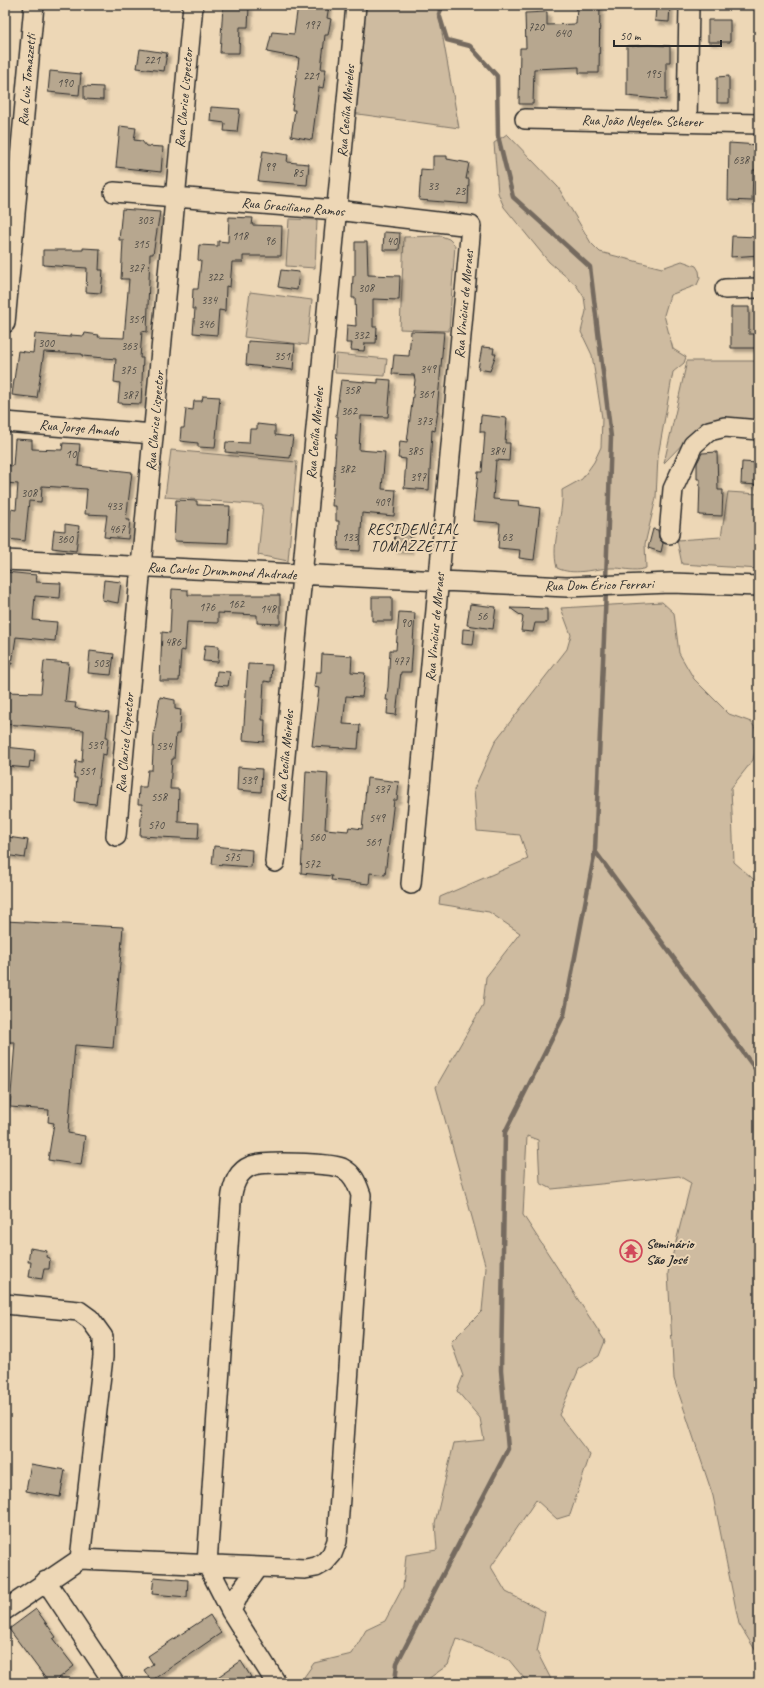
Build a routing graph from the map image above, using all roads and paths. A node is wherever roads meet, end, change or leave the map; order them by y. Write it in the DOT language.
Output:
graph roads {
  1 [pos="34,5"];
  2 [pos="193,5"];
  3 [pos="356,5"];
  4 [pos="689,5"];
  5 [pos="525,119"];
  6 [pos="687,122"];
  7 [pos="759,124"];
  8 [pos="13,155"];
  9 [pos="114,192"];
  10 [pos="175,196"];
  11 [pos="336,210"];
  12 [pos="471,226"];
  13 [pos="759,288"];
  14 [pos="725,290"];
  15 [pos="5,323"];
  16 [pos="5,422"];
  17 [pos="759,430"];
  18 [pos="153,434"];
  19 [pos="669,534"];
  20 [pos="5,560"];
  21 [pos="141,567"];
  22 [pos="302,574"];
  23 [pos="439,581"];
  24 [pos="759,586"];
  25 [pos="116,836"];
  26 [pos="274,862"];
  27 [pos="411,884"];
  28 [pos="5,1304"];
  29 [pos="80,1559"];
  30 [pos="207,1564"];
  31 [pos="258,1568"];
  32 [pos="46,1581"];
  33 [pos="5,1610"];
  34 [pos="231,1611"];
  35 [pos="275,1681"];
  36 [pos="114,1683"];
  1 -- 8 [label="street, Rua Luiz Tomazzetti"];
  2 -- 10 [label="street, Rua Clarice Lispector"];
  3 -- 11 [label="street, Rua Cecília Meireles"];
  4 -- 6 [label="street"];
  5 -- 6 [label="street, Rua João Negelen Scherer"];
  6 -- 7 [label="street, Rua João Negelen Scherer"];
  8 -- 15 [label="street, Rua Luiz Tomazzetti"];
  9 -- 10 [label="street, Rua Graciliano Ramos"];
  10 -- 11 [label="street, Rua Graciliano Ramos"];
  10 -- 18 [label="street, Rua Clarice Lispector"];
  11 -- 12 [label="street, Rua Graciliano Ramos"];
  11 -- 22 [label="street, Rua Cecília Meireles"];
  12 -- 23 [label="street, Rua Vinícius de Moraes"];
  13 -- 14 [label="street"];
  16 -- 18 [label="street, Rua Jorge Amado"];
  17 -- 19 [label="street"];
  18 -- 21 [label="street, Rua Clarice Lispector"];
  20 -- 21 [label="street, Rua Carlos Drummond Andrade"];
  21 -- 22 [label="street, Rua Carlos Drummond Andrade"];
  21 -- 25 [label="street, Rua Clarice Lispector"];
  22 -- 23 [label="street, Rua Carlos Drummond Andrade"];
  22 -- 26 [label="street, Rua Cecília Meireles"];
  23 -- 24 [label="street, Rua Dom Érico Ferrari"];
  23 -- 27 [label="street, Rua Vinícius de Moraes"];
  28 -- 29 [label="street"];
  29 -- 30 [label="street"];
  29 -- 32 [label="street"];
  30 -- 31 [label="street"];
  30 -- 31 [label="street"];
  30 -- 34 [label="street"];
  31 -- 34 [label="street"];
  32 -- 33 [label="street"];
  32 -- 36 [label="street"];
  34 -- 35 [label="street"];
}
